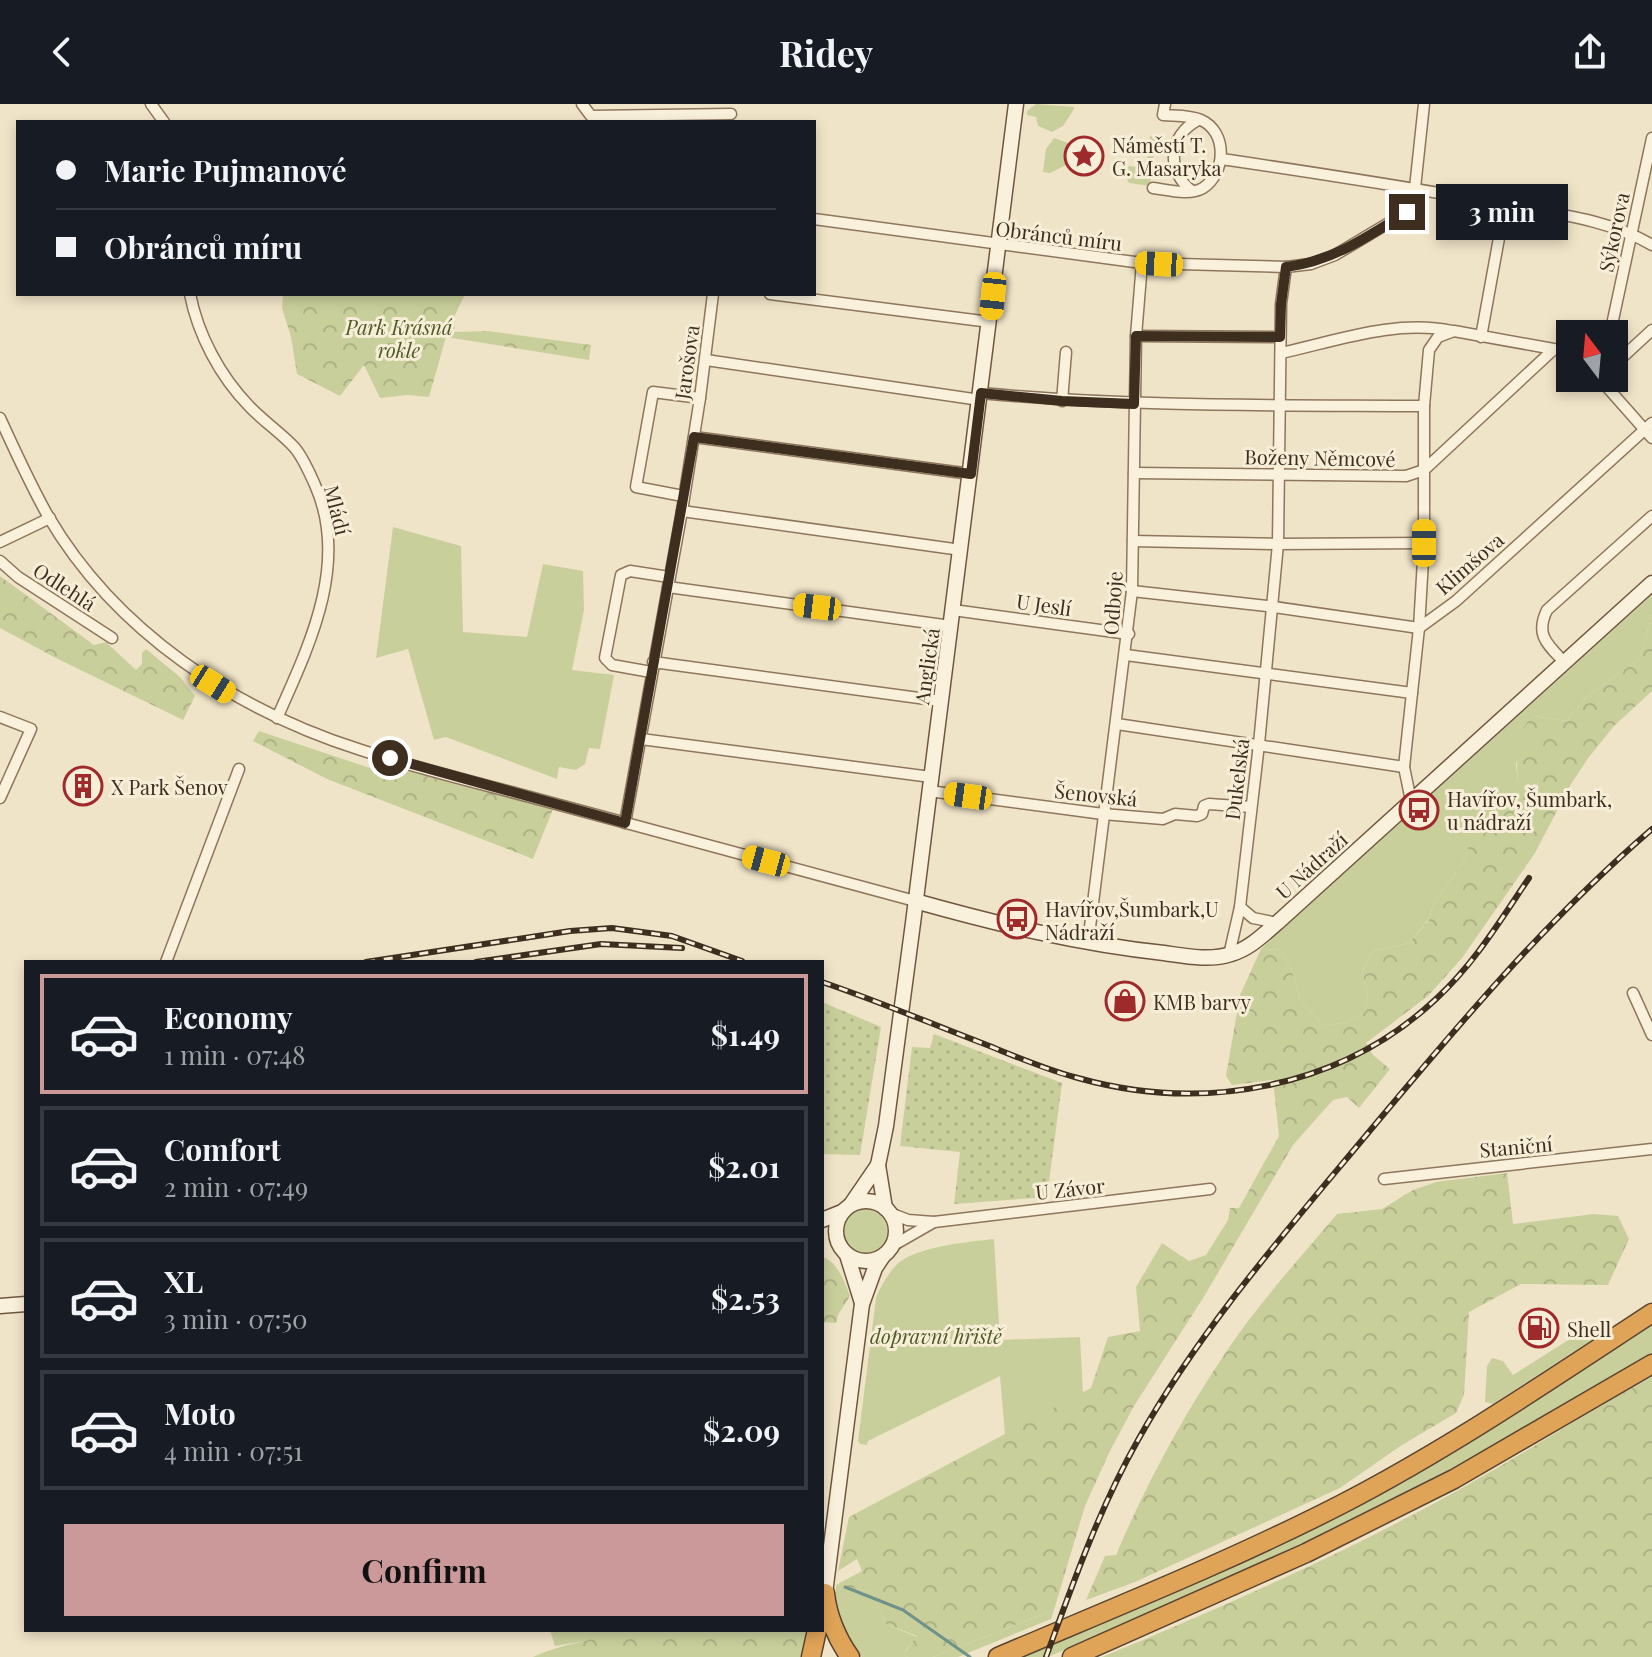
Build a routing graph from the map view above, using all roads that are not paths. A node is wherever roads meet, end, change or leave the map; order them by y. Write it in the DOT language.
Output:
graph roads {
  1 [pos="582,104"];
  2 [pos="1016,104"];
  3 [pos="1424,104"];
  4 [pos="1164,109"];
  5 [pos="732,113"];
  6 [pos="1200,119"];
  7 [pos="1652,138"];
  8 [pos="1222,159"];
  9 [pos="1153,188"];
  10 [pos="1415,188"];
  11 [pos="1193,191"];
  12 [pos="1505,205"];
  13 [pos="816,219"];
  14 [pos="1632,233"];
  15 [pos="999,245"];
  16 [pos="1652,245"];
  17 [pos="1142,263"];
  18 [pos="1286,267"];
  19 [pos="191,296"];
  20 [pos="713,296"];
  21 [pos="786,296"];
  22 [pos="1613,320"];
  23 [pos="990,322"];
  24 [pos="1652,330"];
  25 [pos="1454,331"];
  26 [pos="1136,336"];
  27 [pos="1280,337"];
  28 [pos="1481,337"];
  29 [pos="1553,350"];
  30 [pos="1556,350"];
  31 [pos="1066,352"];
  32 [pos="1628,352"];
  33 [pos="1281,353"];
  34 [pos="706,360"];
  35 [pos="1613,392"];
  36 [pos="981,396"];
  37 [pos="700,398"];
  38 [pos="1062,401"];
  39 [pos="1134,404"];
  40 [pos="1281,405"];
  41 [pos="1424,406"];
  42 [pos="0,418"];
  43 [pos="1650,430"];
  44 [pos="694,437"];
  45 [pos="1424,470"];
  46 [pos="1134,473"];
  47 [pos="971,474"];
  48 [pos="1279,475"];
  49 [pos="683,496"];
  50 [pos="682,511"];
  51 [pos="1652,516"];
  52 [pos="50,518"];
  53 [pos="1133,541"];
  54 [pos="0,542"];
  55 [pos="1424,543"];
  56 [pos="1278,544"];
  57 [pos="961,550"];
  58 [pos="0,561"];
  59 [pos="668,582"];
  60 [pos="1652,583"];
  61 [pos="1132,591"];
  62 [pos="1272,607"];
  63 [pos="953,610"];
  64 [pos="951,626"];
  65 [pos="1419,628"];
  66 [pos="1129,634"];
  67 [pos="112,638"];
  68 [pos="1126,655"];
  69 [pos="1564,662"];
  70 [pos="652,667"];
  71 [pos="1266,673"];
  72 [pos="1412,693"];
  73 [pos="941,701"];
  74 [pos="0,717"];
  75 [pos="277,718"];
  76 [pos="1117,724"];
  77 [pos="641,739"];
  78 [pos="1259,744"];
  79 [pos="1404,767"];
  80 [pos="239,769"];
  81 [pos="930,784"];
  82 [pos="0,798"];
  83 [pos="1411,801"];
  84 [pos="1251,807"];
  85 [pos="1103,814"];
  86 [pos="625,823"];
  87 [pos="915,901"];
  88 [pos="1240,907"];
  89 [pos="1277,923"];
  90 [pos="1088,943"];
  91 [pos="1229,955"];
  92 [pos="167,960"];
  93 [pos="1633,993"];
  94 [pos="1652,1035"];
  95 [pos="1652,1149"];
  96 [pos="878,1165"];
  97 [pos="1384,1179"];
  98 [pos="1210,1189"];
  99 [pos="847,1208"];
  100 [pos="888,1210"];
  101 [pos="824,1219"];
  102 [pos="934,1222"];
  103 [pos="824,1241"];
  104 [pos="844,1251"];
  105 [pos="888,1251"];
  106 [pos="24,1304"];
  107 [pos="862,1304"];
  108 [pos="0,1306"];
  109 [pos="1652,1313"];
  110 [pos="1652,1364"];
  111 [pos="824,1602"];
  112 [pos="817,1632"];
  113 [pos="811,1657"];
  114 [pos="836,1657"];
  115 [pos="850,1657"];
  116 [pos="998,1657"];
  117 [pos="1072,1657"];
  1 -- 5 [label="street"];
  2 -- 15 [label="street, Anglická"];
  3 -- 10 [label="street"];
  4 -- 6 [label="street"];
  6 -- 8 [label="street"];
  6 -- 11 [label="street"];
  7 -- 14 [label="street, Sýkorova"];
  8 -- 10 [label="street"];
  8 -- 11 [label="street"];
  9 -- 11 [label="street"];
  10 -- 12 [label="street"];
  10 -- 18 [label="street, Obránců míru"];
  12 -- 14 [label="street"];
  12 -- 28 [label="street"];
  13 -- 15 [label="street, Obránců míru"];
  14 -- 16 [label="street"];
  14 -- 22 [label="street, Sýkorova"];
  15 -- 17 [label="street, Obránců míru"];
  15 -- 23 [label="street, Anglická"];
  17 -- 18 [label="street, Obránců míru"];
  17 -- 26 [label="street, Odboje"];
  18 -- 27 [label="street, Dukelská"];
  19 -- 75 [label="street, Mládí"];
  20 -- 34 [label="street, Jarošova"];
  21 -- 23 [label="street"];
  23 -- 36 [label="street, Anglická"];
  24 -- 32 [label="street"];
  25 -- 28 [label="street"];
  25 -- 33 [label="street"];
  25 -- 41 [label="street"];
  26 -- 27 [label="street"];
  26 -- 39 [label="street, Odboje"];
  27 -- 33 [label="street, Dukelská"];
  28 -- 29 [label="street"];
  29 -- 30 [label="street"];
  29 -- 45 [label="street, Boženy Němcové"];
  31 -- 38 [label="street"];
  33 -- 40 [label="street, Dukelská"];
  34 -- 36 [label="street"];
  34 -- 37 [label="street, Jarošova"];
  35 -- 43 [label="street"];
  36 -- 38 [label="street"];
  36 -- 47 [label="street, Anglická"];
  37 -- 44 [label="street, Jarošova"];
  37 -- 49 [label="street"];
  38 -- 39 [label="street"];
  39 -- 40 [label="street"];
  39 -- 46 [label="street, Odboje"];
  40 -- 41 [label="street"];
  40 -- 48 [label="street, Dukelská"];
  41 -- 45 [label="street"];
  42 -- 52 [label="street"];
  43 -- 65 [label="street, Klimšova"];
  44 -- 47 [label="street"];
  44 -- 49 [label="street, Jarošova"];
  45 -- 48 [label="street, Boženy Němcové"];
  45 -- 55 [label="street"];
  46 -- 48 [label="street, Boženy Němcové"];
  46 -- 53 [label="street, Odboje"];
  47 -- 57 [label="street, Anglická"];
  48 -- 56 [label="street, Dukelská"];
  49 -- 50 [label="street, Jarošova"];
  50 -- 57 [label="street"];
  50 -- 59 [label="street, Jarošova"];
  51 -- 69 [label="street"];
  52 -- 54 [label="street"];
  52 -- 75 [label="street"];
  53 -- 56 [label="street"];
  53 -- 61 [label="street, Odboje"];
  55 -- 56 [label="street"];
  55 -- 65 [label="street"];
  56 -- 62 [label="street, Dukelská"];
  57 -- 63 [label="street, Anglická"];
  58 -- 67 [label="street, Odlehlá"];
  59 -- 64 [label="street"];
  59 -- 70 [label="street, Jarošova"];
  59 -- 70 [label="street"];
  60 -- 69 [label="street, U Nádraží"];
  61 -- 62 [label="street"];
  61 -- 66 [label="street, Odboje"];
  62 -- 65 [label="street"];
  62 -- 71 [label="street, Dukelská"];
  63 -- 64 [label="street, Anglická"];
  63 -- 66 [label="street, U Jeslí"];
  64 -- 73 [label="street, Anglická"];
  65 -- 72 [label="street"];
  66 -- 68 [label="street, Odboje"];
  68 -- 71 [label="street"];
  68 -- 76 [label="street, Odboje"];
  69 -- 83 [label="street, U Nádraží"];
  70 -- 73 [label="street"];
  70 -- 77 [label="street, Jarošova"];
  71 -- 72 [label="street"];
  71 -- 78 [label="street, Dukelská"];
  72 -- 79 [label="street"];
  73 -- 81 [label="street, Anglická"];
  74 -- 82 [label="street"];
  75 -- 86 [label="street"];
  76 -- 78 [label="street"];
  76 -- 85 [label="street, Odboje"];
  77 -- 81 [label="street, Šenovská"];
  77 -- 86 [label="street, Jarošova"];
  78 -- 79 [label="street"];
  78 -- 84 [label="street, Dukelská"];
  79 -- 83 [label="street"];
  80 -- 92 [label="street"];
  81 -- 85 [label="street, Šenovská"];
  81 -- 87 [label="street, Anglická"];
  83 -- 89 [label="street, U Nádraží"];
  84 -- 85 [label="street, Šenovská"];
  84 -- 88 [label="street, Dukelská"];
  85 -- 90 [label="street, Odboje"];
  86 -- 87 [label="street"];
  87 -- 90 [label="street"];
  87 -- 96 [label="street, Anglická"];
  88 -- 89 [label="street"];
  88 -- 91 [label="street, Dukelská"];
  89 -- 91 [label="street, U Nádraží"];
  90 -- 91 [label="street"];
  93 -- 94 [label="street"];
  95 -- 97 [label="street, Staniční"];
  96 -- 99 [label="street, Anglická"];
  96 -- 100 [label="street, Anglická"];
  98 -- 102 [label="street, U Závor"];
  99 -- 100 [label="street"];
  99 -- 101 [label="street"];
  99 -- 104 [label="street"];
  100 -- 102 [label="street, U Závor"];
  100 -- 105 [label="street"];
  102 -- 105 [label="street, U Závor"];
  103 -- 104 [label="street"];
  104 -- 105 [label="street"];
  104 -- 107 [label="street"];
  105 -- 107 [label="street"];
  106 -- 108 [label="street"];
  107 -- 111 [label="street"];
  109 -- 116 [label="highway"];
  110 -- 117 [label="highway"];
  111 -- 114 [label="highway"];
  111 -- 115 [label="highway"];
  112 -- 113 [label="highway"];
}
